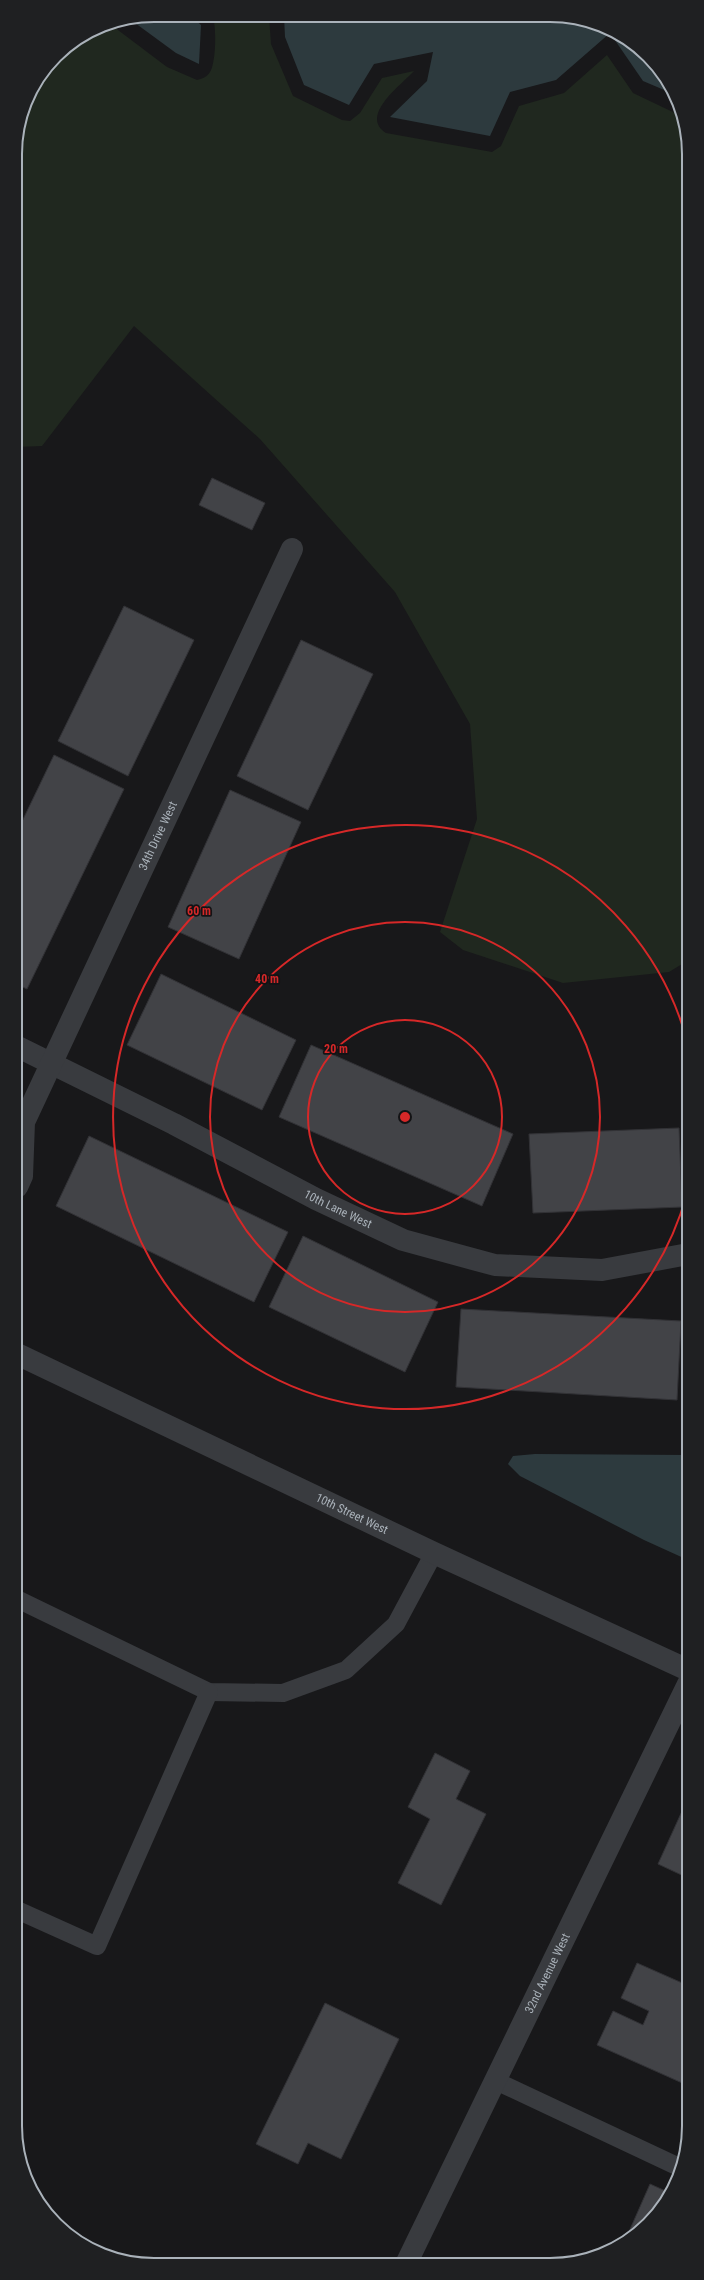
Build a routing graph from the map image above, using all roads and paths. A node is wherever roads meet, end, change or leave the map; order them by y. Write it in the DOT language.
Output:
graph roads {
  1 [pos="292,549"];
  2 [pos="22,1049"];
  3 [pos="52,1062"];
  4 [pos="22,1121"];
  5 [pos="682,1255"];
  6 [pos="22,1356"];
  7 [pos="434,1553"];
  8 [pos="22,1601"];
  9 [pos="682,1667"];
  10 [pos="209,1692"];
  11 [pos="682,1696"];
  12 [pos="22,1912"];
  13 [pos="496,2082"];
  14 [pos="676,2166"];
  15 [pos="409,2258"];
  1 -- 3 [label="street, 34th Drive West"];
  2 -- 3 [label="street, 10th Lane West"];
  3 -- 4 [label="street, 34th Drive West"];
  3 -- 5 [label="street, 10th Lane West"];
  6 -- 7 [label="street, 10th Street West"];
  7 -- 9 [label="street, 10th Street West"];
  7 -- 10 [label="lane"];
  8 -- 10 [label="lane"];
  10 -- 12 [label="lane"];
  11 -- 13 [label="street, 32nd Avenue West"];
  13 -- 14 [label="lane"];
  13 -- 15 [label="street, 32nd Avenue West"];
}
